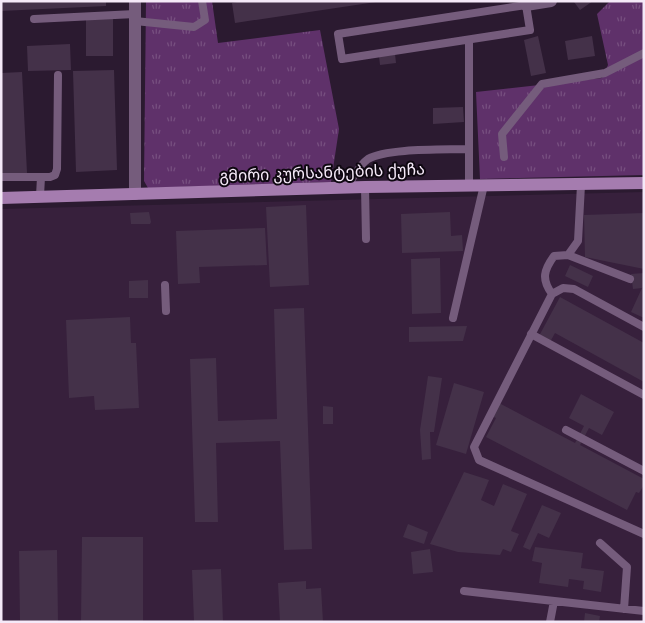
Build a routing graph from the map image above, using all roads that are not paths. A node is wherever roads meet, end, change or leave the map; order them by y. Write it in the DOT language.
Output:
graph roads {
  1 [pos="202,1"];
  2 [pos="548,2"];
  3 [pos="526,6"];
  4 [pos="135,12"];
  5 [pos="34,19"];
  6 [pos="469,40"];
  7 [pos="644,53"];
  8 [pos="58,75"];
  9 [pos="469,149"];
  10 [pos="504,157"];
  11 [pos="1,177"];
  12 [pos="40,177"];
  13 [pos="644,183"];
  14 [pos="581,184"];
  15 [pos="469,185"];
  16 [pos="484,185"];
  17 [pos="347,187"];
  18 [pos="365,187"];
  19 [pos="135,194"];
  20 [pos="40,196"];
  21 [pos="1,198"];
  22 [pos="366,239"];
  23 [pos="568,254"];
  24 [pos="630,279"];
  25 [pos="165,285"];
  26 [pos="552,294"];
  27 [pos="166,311"];
  28 [pos="453,318"];
  29 [pos="644,327"];
  30 [pos="532,334"];
  31 [pos="644,395"];
  32 [pos="566,430"];
  33 [pos="644,471"];
  34 [pos="642,531"];
  35 [pos="600,543"];
  36 [pos="464,591"];
  37 [pos="554,601"];
  38 [pos="624,609"];
  39 [pos="644,611"];
  40 [pos="550,622"];
  1 -- 4 [label="lane"];
  2 -- 3 [label="street"];
  3 -- 6 [label="lane"];
  3 -- 6 [label="lane"];
  4 -- 5 [label="lane"];
  4 -- 19 [label="street"];
  6 -- 9 [label="lane"];
  7 -- 10 [label="lane"];
  8 -- 12 [label="lane"];
  9 -- 15 [label="lane"];
  9 -- 17 [label="lane"];
  11 -- 12 [label="lane"];
  12 -- 20 [label="lane"];
  13 -- 14 [label="street, გმირი კურსანტების ქუჩა"];
  14 -- 16 [label="street, გმირი კურსანტების ქუჩა"];
  14 -- 23 [label="lane"];
  15 -- 16 [label="street, გმირი კურსანტების ქუჩა"];
  15 -- 18 [label="street, გმირი კურსანტების ქუჩა"];
  16 -- 28 [label="lane"];
  17 -- 18 [label="street, გმირი კურსანტების ქუჩა"];
  17 -- 19 [label="street, გმირი კურსანტების ქუჩა"];
  18 -- 22 [label="lane"];
  19 -- 20 [label="street, გმირი კურსანტების ქუჩა"];
  20 -- 21 [label="street, გმირი კურსანტების ქუჩა"];
  23 -- 24 [label="lane"];
  23 -- 26 [label="lane"];
  25 -- 27 [label="lane"];
  26 -- 29 [label="lane"];
  26 -- 30 [label="lane"];
  30 -- 31 [label="lane"];
  30 -- 34 [label="lane"];
  32 -- 33 [label="lane"];
  35 -- 38 [label="lane"];
  36 -- 37 [label="lane"];
  37 -- 38 [label="lane"];
  37 -- 40 [label="lane"];
  38 -- 39 [label="lane"];
}
